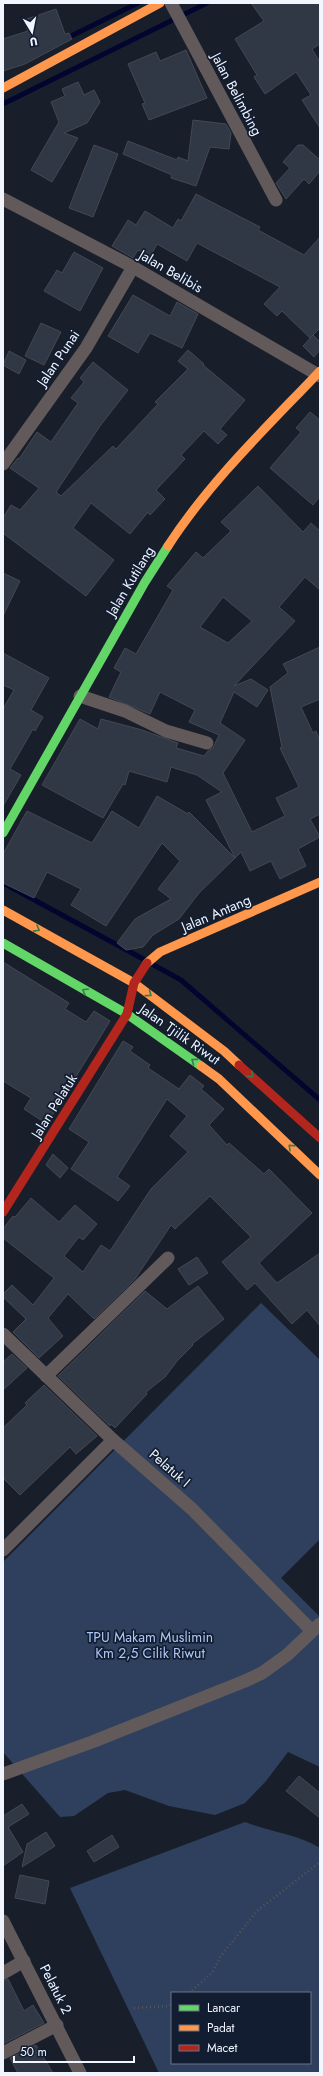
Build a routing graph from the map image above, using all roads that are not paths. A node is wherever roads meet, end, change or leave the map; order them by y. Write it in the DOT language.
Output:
graph roads {
  1 [pos="160,3"];
  2 [pos="171,3"];
  3 [pos="3,88"];
  4 [pos="3,199"];
  5 [pos="276,200"];
  6 [pos="134,267"];
  7 [pos="319,374"];
  8 [pos="3,464"];
  9 [pos="80,696"];
  10 [pos="207,743"];
  11 [pos="3,833"];
  12 [pos="320,882"];
  13 [pos="3,910"];
  14 [pos="3,943"];
  15 [pos="134,983"];
  16 [pos="127,1014"];
  17 [pos="320,1138"];
  18 [pos="320,1175"];
  19 [pos="3,1212"];
  20 [pos="168,1258"];
  21 [pos="3,1334"];
  22 [pos="46,1376"];
  23 [pos="113,1440"];
  24 [pos="3,1550"];
  25 [pos="316,1627"];
  26 [pos="3,1774"];
  27 [pos="3,1921"];
  28 [pos="24,1961"];
  29 [pos="3,1973"];
  30 [pos="57,2025"];
  31 [pos="3,2053"];
  32 [pos="80,2073"];
  1 -- 3 [label="main road"];
  2 -- 5 [label="street, Jalan Belimbing"];
  4 -- 6 [label="street, Jalan Belibis"];
  6 -- 7 [label="street, Jalan Belibis"];
  6 -- 8 [label="street, Jalan Punai"];
  7 -- 9 [label="main road, Jalan Kutilang"];
  9 -- 10 [label="street"];
  9 -- 11 [label="main road, Jalan Kutilang"];
  12 -- 15 [label="main road, Jalan Antang"];
  13 -- 15 [label="main road, Jalan Tjilik Riwut, one-way"];
  16 -- 14 [label="main road, Jalan Tjilik Riwut, one-way"];
  15 -- 16 [label="main road, Jalan Antang"];
  15 -- 17 [label="main road, Jalan Tjilik Riwut, one-way"];
  18 -- 16 [label="main road, Jalan Tjilik Riwut, one-way"];
  16 -- 19 [label="main road, Jalan Pelatuk"];
  20 -- 22 [label="street"];
  21 -- 22 [label="street, Pelatuk I"];
  22 -- 23 [label="street, Pelatuk I"];
  23 -- 24 [label="street"];
  23 -- 25 [label="street, Pelatuk I"];
  25 -- 26 [label="street"];
  27 -- 28 [label="street, Pelatuk 2"];
  28 -- 29 [label="street"];
  28 -- 30 [label="street, Pelatuk 2"];
  30 -- 31 [label="street"];
  30 -- 32 [label="street, Pelatuk 2"];
}
